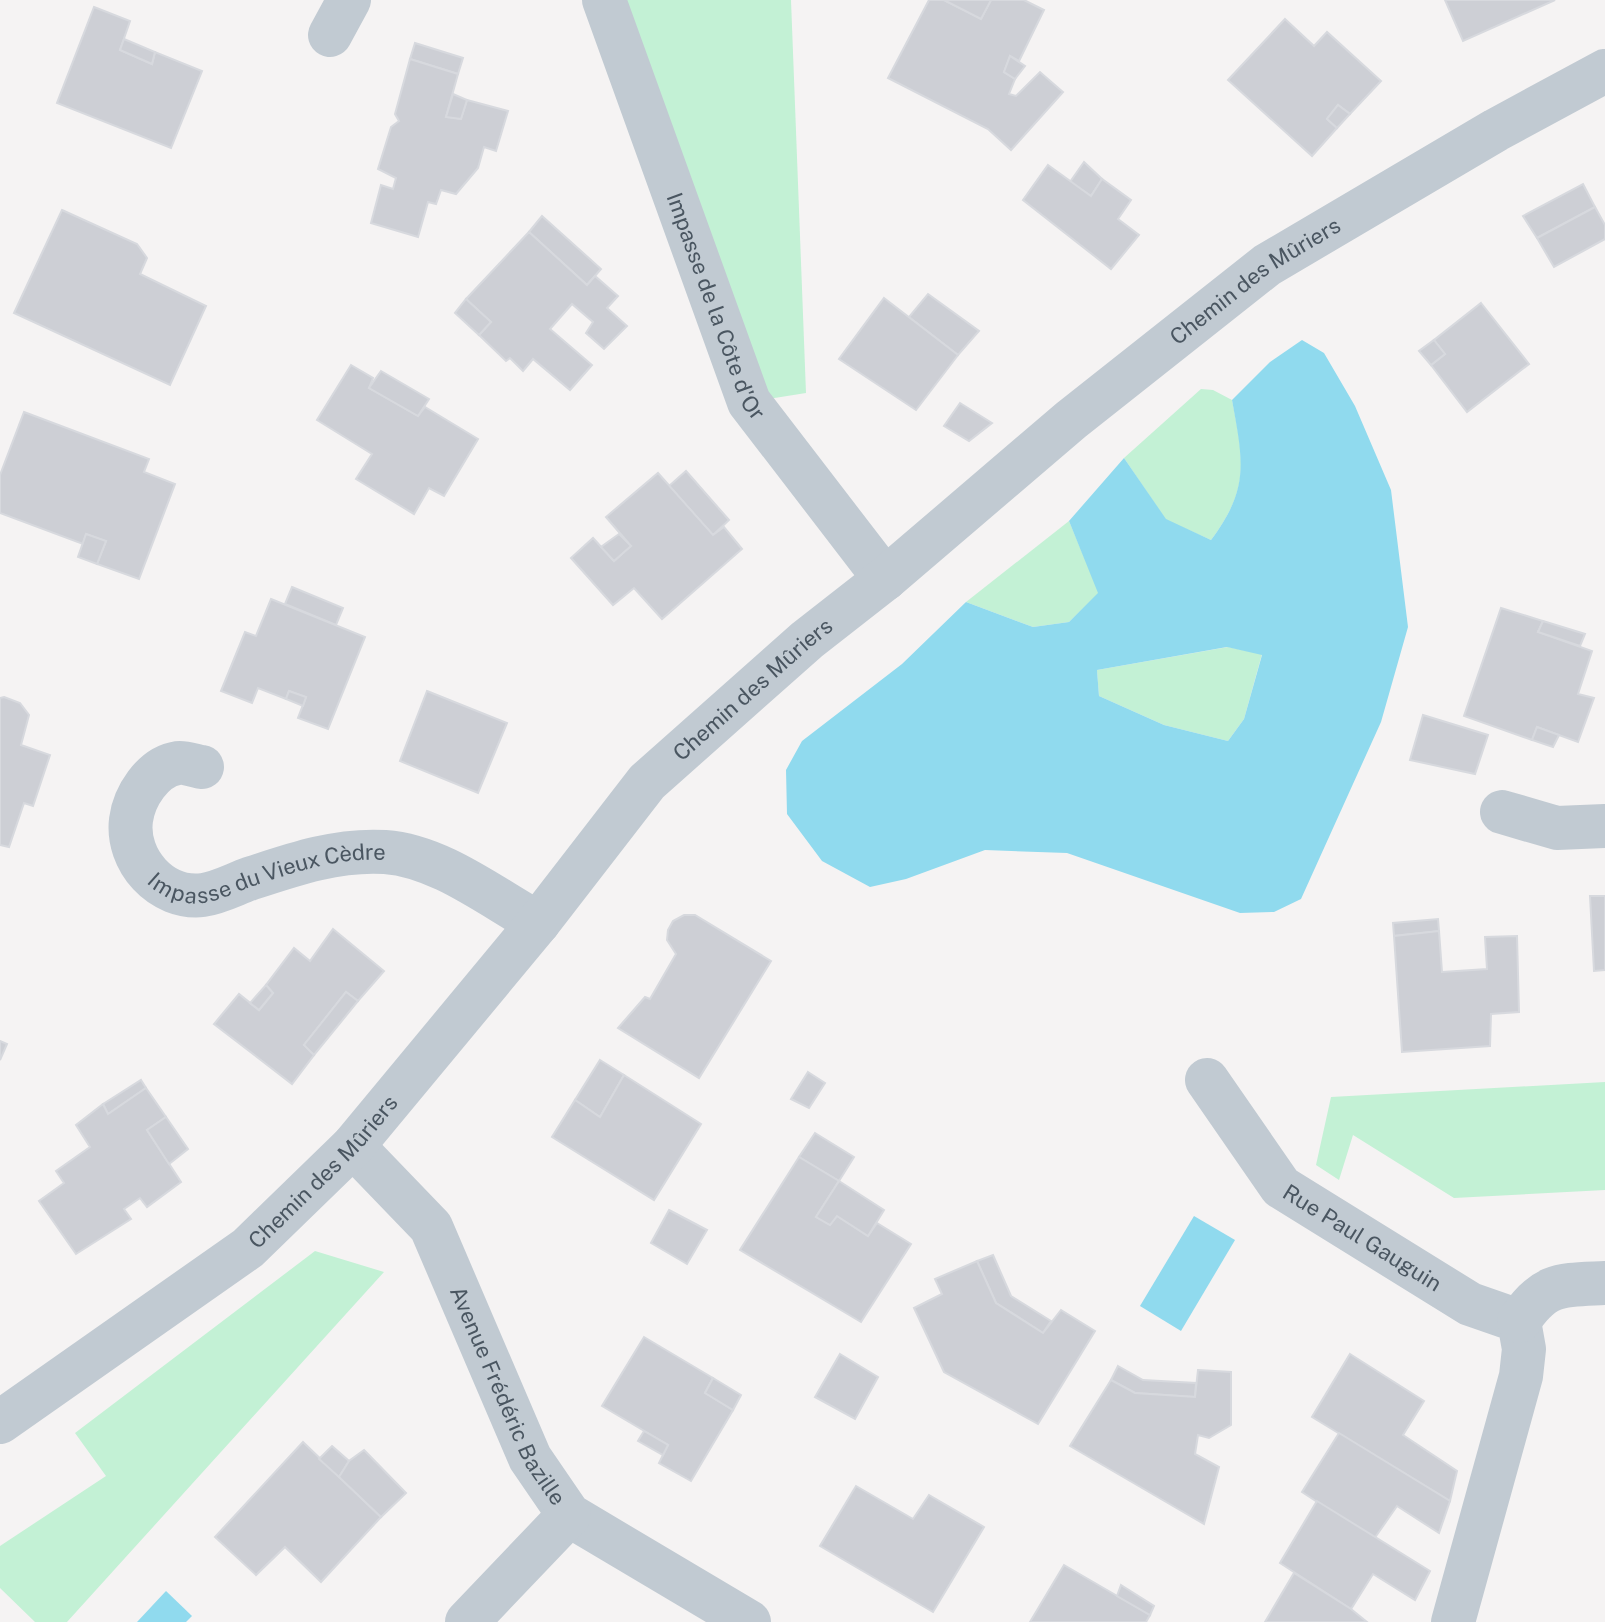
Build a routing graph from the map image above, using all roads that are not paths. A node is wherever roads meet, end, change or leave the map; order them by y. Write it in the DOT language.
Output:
graph roads {
  1 [pos="604,0"];
  2 [pos="1605,71"];
  3 [pos="885,579"];
  4 [pos="202,767"];
  5 [pos="1502,812"];
  6 [pos="1605,826"];
  7 [pos="538,923"];
  8 [pos="1207,1080"];
  9 [pos="353,1146"];
  10 [pos="1605,1283"];
  11 [pos="1519,1321"];
  12 [pos="0,1422"];
  13 [pos="569,1515"];
  14 [pos="467,1622"];
  15 [pos="749,1622"];
  16 [pos="1453,1622"];
  1 -- 3 [label="street, Impasse de la Côte d'Or"];
  2 -- 3 [label="street, Chemin des Mûriers"];
  3 -- 7 [label="street, Chemin des Mûriers"];
  4 -- 7 [label="street, Impasse du Vieux Cèdre"];
  5 -- 6 [label="street"];
  7 -- 9 [label="street, Chemin des Mûriers"];
  8 -- 11 [label="street, Rue Paul Gauguin"];
  9 -- 12 [label="street, Chemin des Mûriers"];
  9 -- 13 [label="street, Avenue Frédéric Bazille"];
  10 -- 11 [label="street"];
  11 -- 16 [label="street"];
  13 -- 14 [label="street"];
  13 -- 15 [label="street, Avenue Frédéric Bazille"];
}
